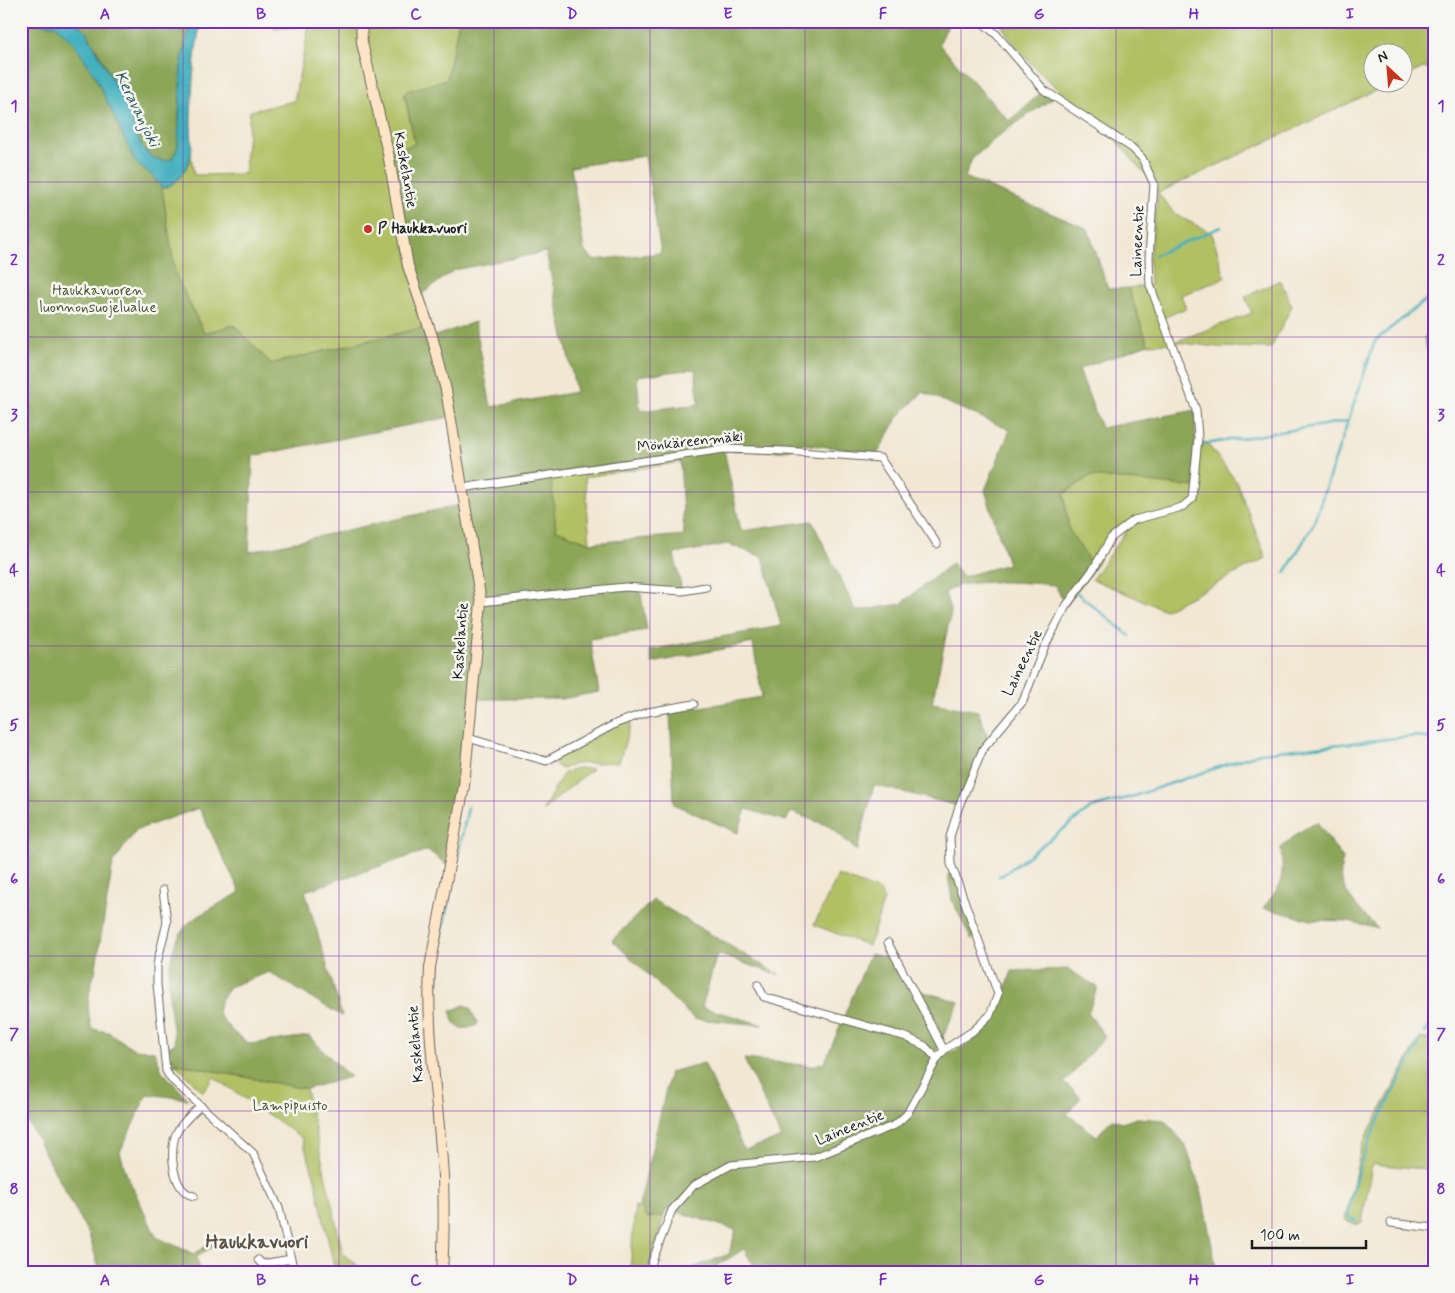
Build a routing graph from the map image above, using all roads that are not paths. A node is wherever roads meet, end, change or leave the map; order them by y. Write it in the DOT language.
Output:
graph roads {
  1 [pos="360,21"];
  2 [pos="981,21"];
  3 [pos="461,488"];
  4 [pos="937,544"];
  5 [pos="706,587"];
  6 [pos="481,602"];
  7 [pos="694,704"];
  8 [pos="468,738"];
  9 [pos="163,890"];
  10 [pos="888,943"];
  11 [pos="758,985"];
  12 [pos="944,1050"];
  13 [pos="936,1059"];
  14 [pos="200,1106"];
  15 [pos="194,1196"];
  16 [pos="1391,1223"];
  17 [pos="1434,1228"];
  18 [pos="291,1259"];
  19 [pos="258,1260"];
  20 [pos="294,1272"];
  21 [pos="442,1272"];
  22 [pos="648,1272"];
  1 -- 3 [label="street, Kaskelantie"];
  2 -- 12 [label="street, Laineentie"];
  3 -- 4 [label="street, Mönkäreenmäki"];
  3 -- 6 [label="street, Kaskelantie"];
  5 -- 6 [label="street"];
  6 -- 8 [label="street, Kaskelantie"];
  7 -- 8 [label="street"];
  8 -- 21 [label="street, Kaskelantie"];
  9 -- 14 [label="street"];
  10 -- 12 [label="street"];
  11 -- 13 [label="street"];
  12 -- 13 [label="street, Laineentie"];
  13 -- 22 [label="street, Laineentie"];
  14 -- 15 [label="street"];
  14 -- 18 [label="street"];
  16 -- 17 [label="street"];
  18 -- 19 [label="street"];
  18 -- 20 [label="street"];
}
